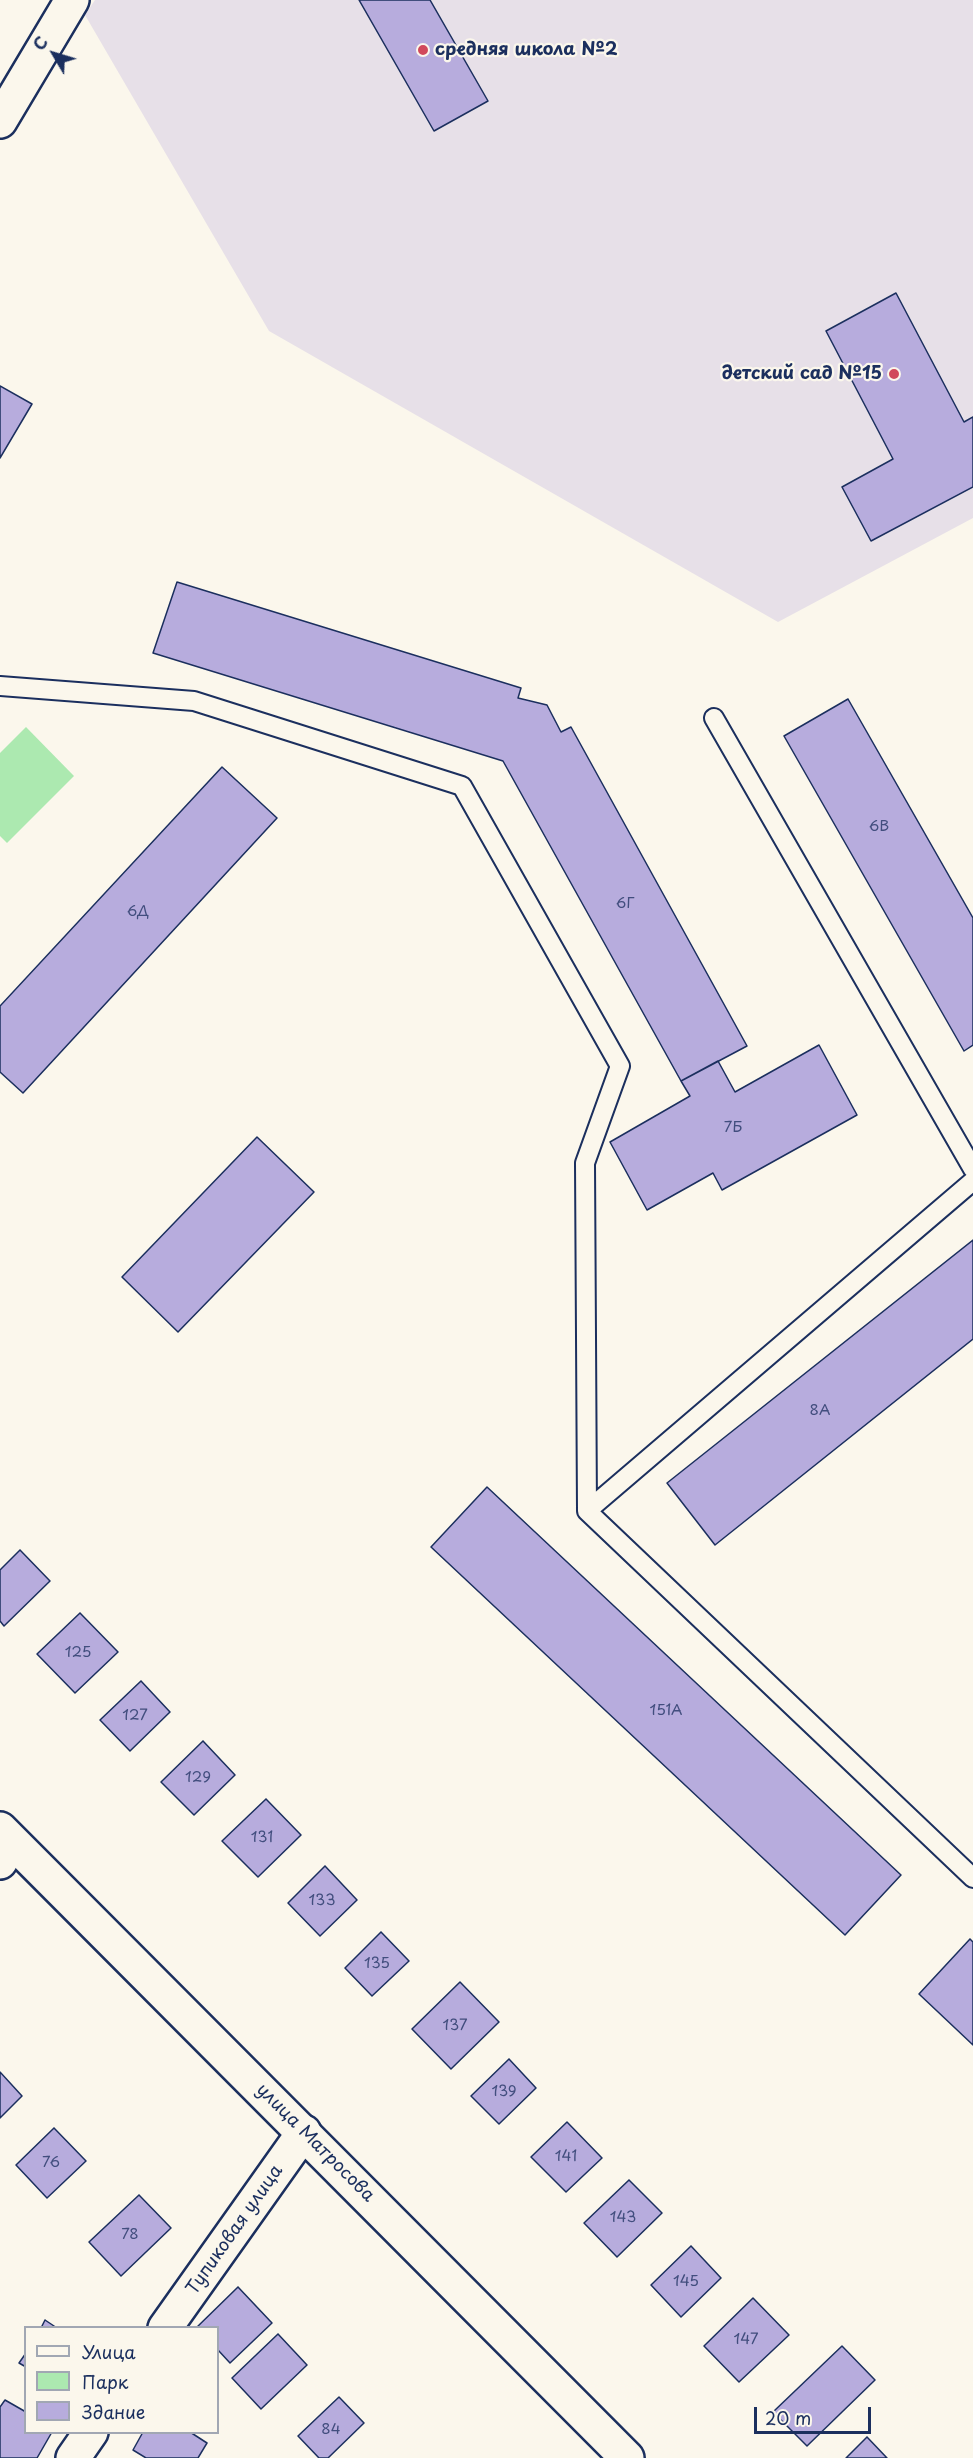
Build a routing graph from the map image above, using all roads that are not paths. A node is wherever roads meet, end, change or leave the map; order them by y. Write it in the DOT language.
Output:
graph roads {
  1 [pos="72,0"];
  2 [pos="0,121"];
  3 [pos="0,686"];
  4 [pos="714,718"];
  5 [pos="973,1169"];
  6 [pos="973,1181"];
  7 [pos="587,1511"];
  8 [pos="4,1844"];
  9 [pos="973,1878"];
  10 [pos="304,2132"];
  11 [pos="166,2326"];
  12 [pos="90,2434"];
  13 [pos="73,2458"];
  14 [pos="627,2458"];
  1 -- 2 [label="main road"];
  3 -- 7 [label="lane"];
  4 -- 5 [label="lane"];
  6 -- 7 [label="lane"];
  7 -- 9 [label="lane"];
  8 -- 10 [label="main road, улица Матросова"];
  10 -- 11 [label="main road, Тупиковая улица"];
  10 -- 14 [label="main road, улица Матросова"];
  12 -- 13 [label="main road"];
}
